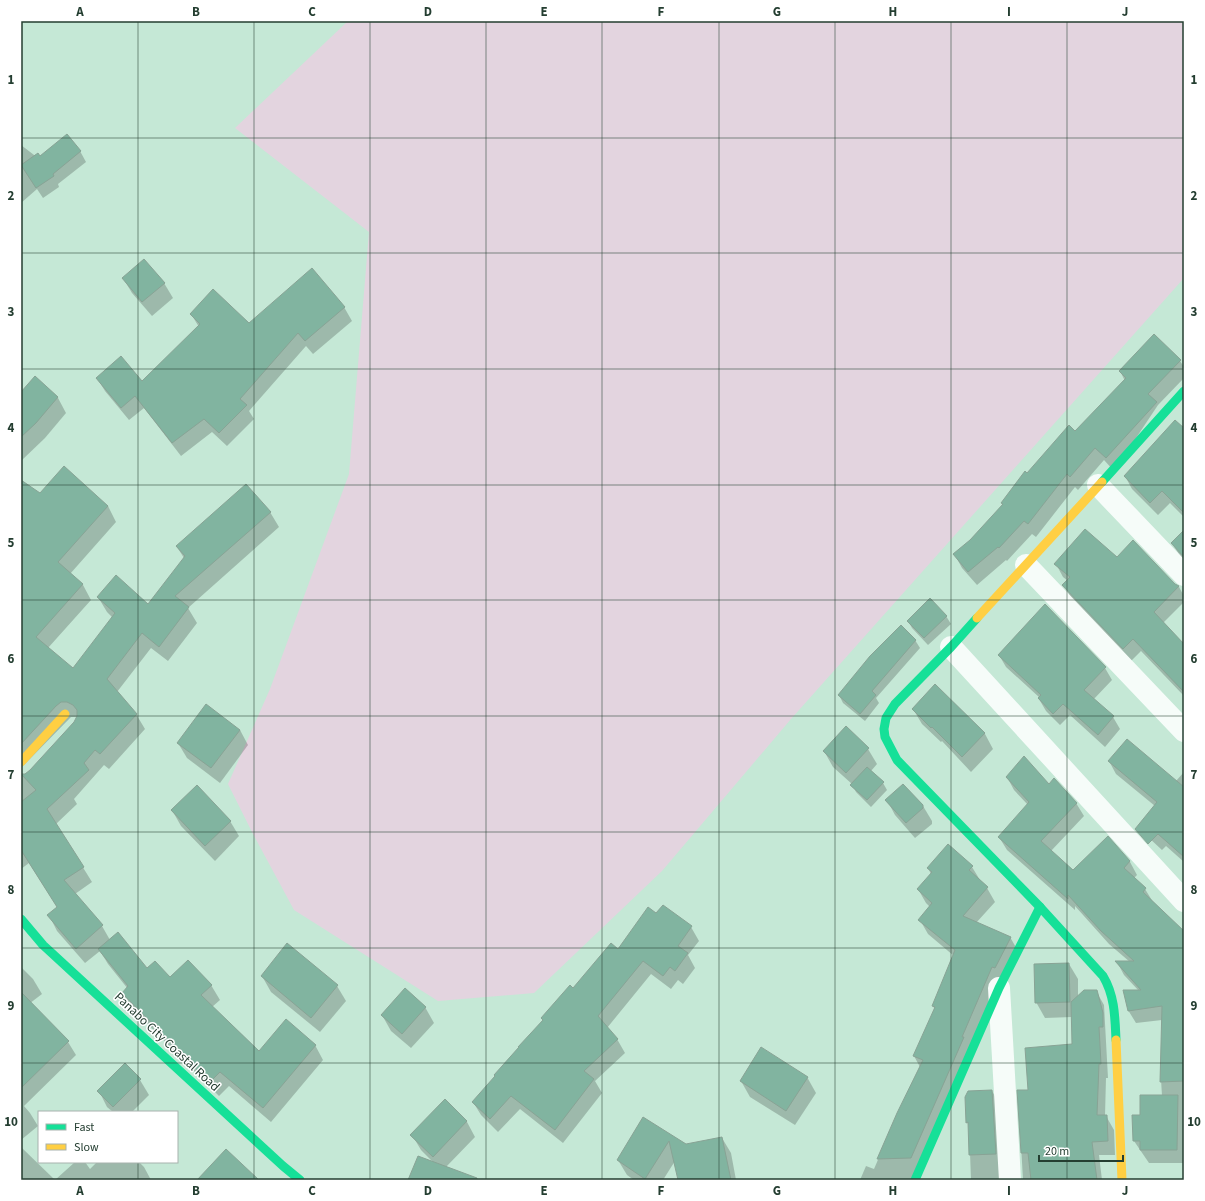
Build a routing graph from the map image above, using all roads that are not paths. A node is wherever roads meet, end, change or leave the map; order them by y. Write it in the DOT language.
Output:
graph roads {
  1 [pos="1181,400"];
  2 [pos="1098,485"];
  3 [pos="1026,565"];
  4 [pos="1184,575"];
  5 [pos="951,647"];
  6 [pos="65,714"];
  7 [pos="1184,731"];
  8 [pos="21,762"];
  9 [pos="1184,901"];
  10 [pos="1040,907"];
  11 [pos="21,919"];
  12 [pos="999,988"];
  13 [pos="300,1180"];
  14 [pos="915,1180"];
  15 [pos="1010,1180"];
  16 [pos="1122,1180"];
  1 -- 2 [label="street"];
  2 -- 3 [label="street"];
  2 -- 4 [label="street"];
  3 -- 5 [label="street"];
  3 -- 7 [label="street"];
  5 -- 9 [label="street"];
  5 -- 10 [label="street"];
  6 -- 8 [label="street"];
  10 -- 12 [label="street"];
  10 -- 16 [label="street"];
  11 -- 13 [label="street, Panabo City Coastal Road"];
  12 -- 14 [label="street"];
  12 -- 15 [label="street"];
}
